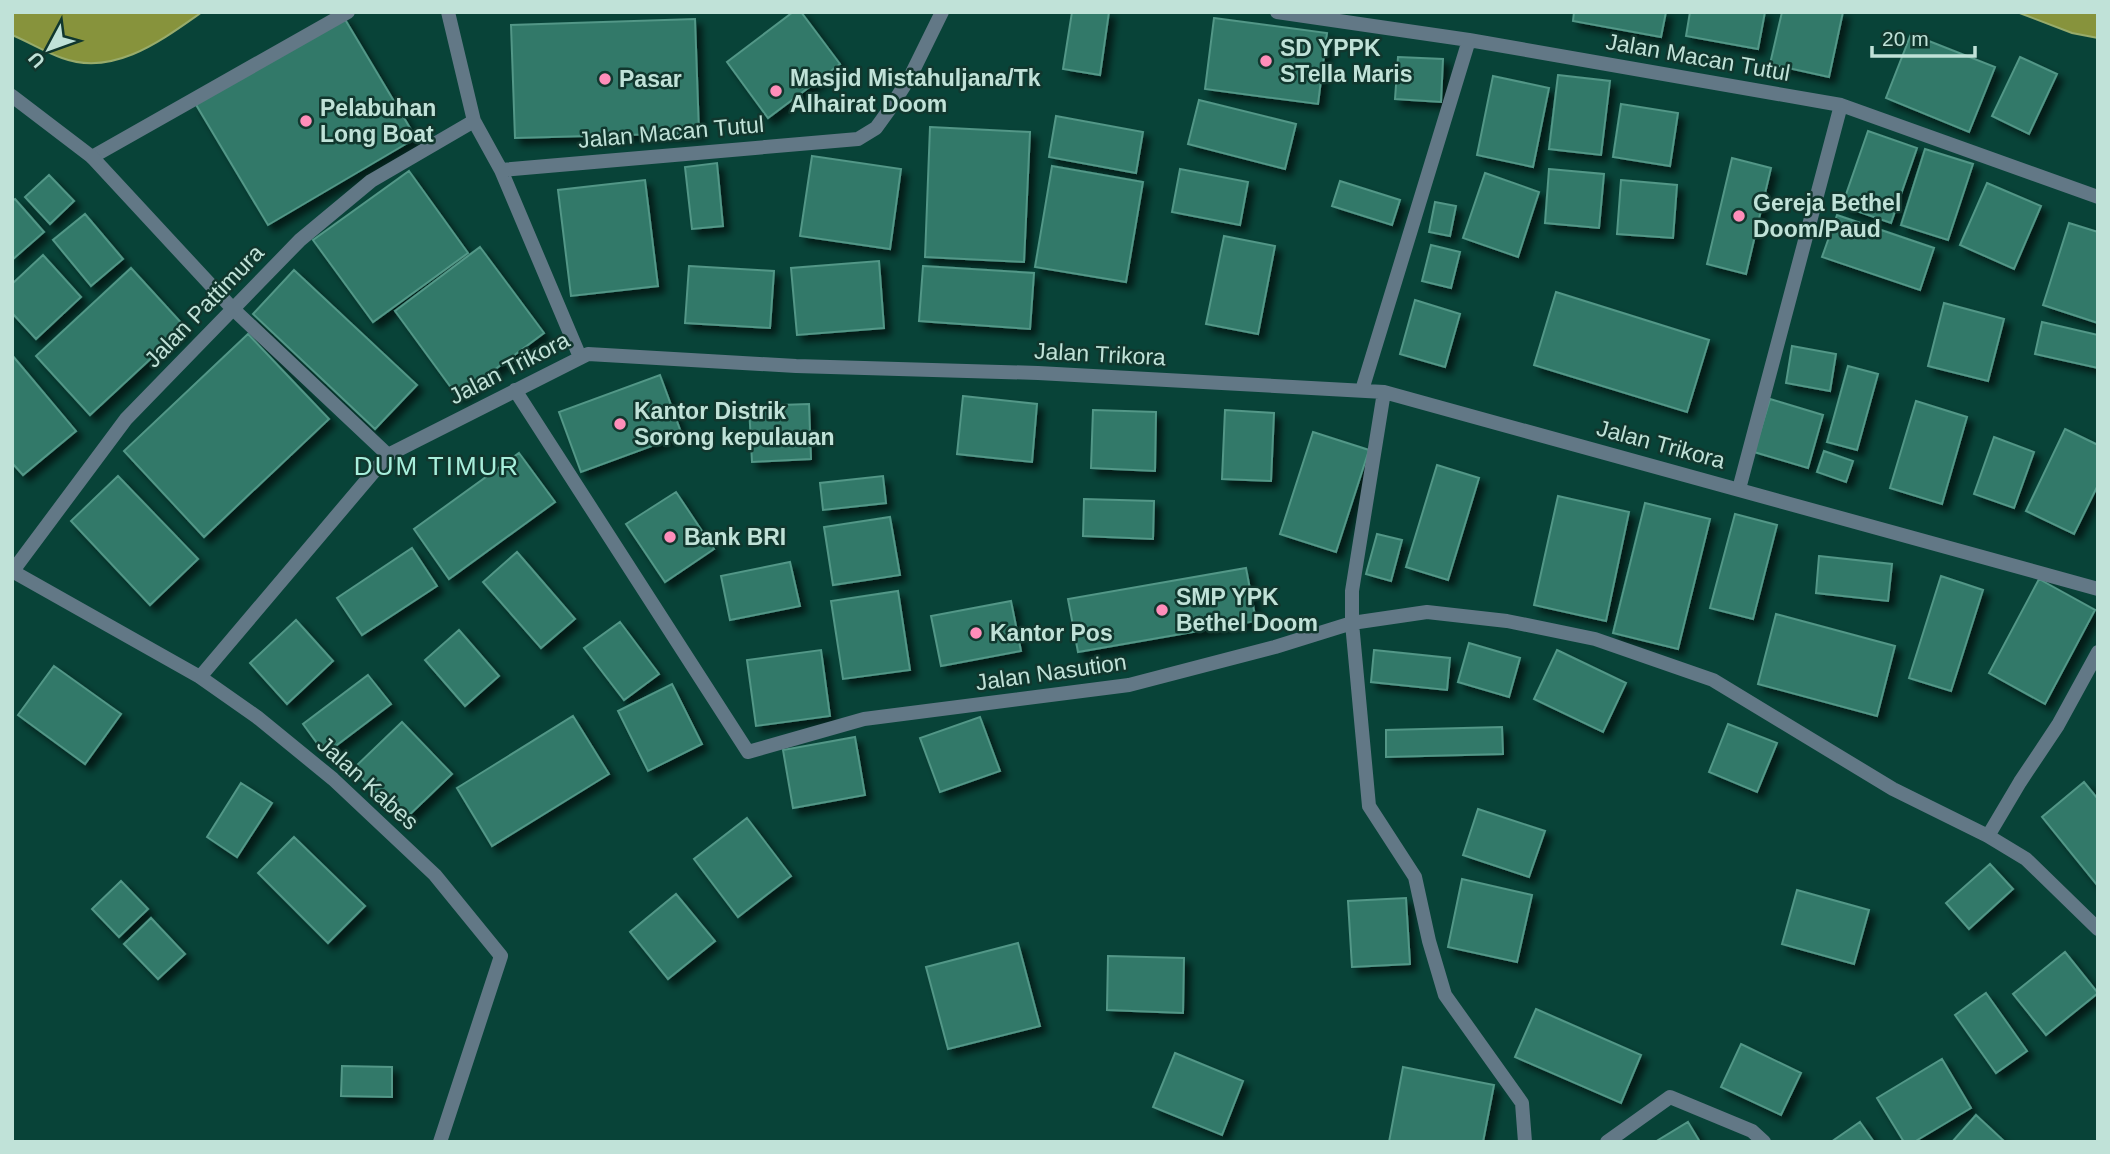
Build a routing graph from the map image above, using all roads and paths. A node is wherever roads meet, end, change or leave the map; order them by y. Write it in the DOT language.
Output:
graph roads {
  1 [pos="348,12"];
  2 [pos="448,12"];
  3 [pos="942,12"];
  4 [pos="1277,12"];
  5 [pos="1469,40"];
  6 [pos="12,96"];
  7 [pos="1841,105"];
  8 [pos="474,121"];
  9 [pos="92,157"];
  10 [pos="501,170"];
  11 [pos="2098,197"];
  12 [pos="232,308"];
  13 [pos="580,357"];
  14 [pos="515,390"];
  15 [pos="1362,390"];
  16 [pos="1384,392"];
  17 [pos="388,455"];
  18 [pos="1739,489"];
  19 [pos="12,571"];
  20 [pos="2098,589"];
  21 [pos="1352,623"];
  22 [pos="2098,652"];
  23 [pos="201,677"];
  24 [pos="1988,836"];
  25 [pos="2098,929"];
  26 [pos="440,1142"];
  27 [pos="1525,1142"];
  28 [pos="1607,1142"];
  29 [pos="1764,1142"];
  1 -- 9 [label="street"];
  2 -- 8 [label="street"];
  3 -- 10 [label="street, Jalan Macan Tutul"];
  4 -- 5 [label="street, Jalan Macan Tutul"];
  5 -- 7 [label="street, Jalan Macan Tutul"];
  5 -- 15 [label="street"];
  6 -- 9 [label="street"];
  7 -- 11 [label="street, Jalan Macan Tutul"];
  7 -- 18 [label="street"];
  8 -- 10 [label="street"];
  8 -- 12 [label="street, Jalan Pattimura"];
  9 -- 12 [label="street"];
  10 -- 13 [label="street"];
  12 -- 17 [label="street"];
  12 -- 19 [label="street, Jalan Pattimura"];
  13 -- 14 [label="street, Jalan Trikora"];
  13 -- 15 [label="street, Jalan Trikora"];
  14 -- 17 [label="street, Jalan Trikora"];
  14 -- 21 [label="street, Jalan Nasution"];
  15 -- 16 [label="street, Jalan Trikora"];
  16 -- 18 [label="street, Jalan Trikora"];
  16 -- 21 [label="street"];
  17 -- 23 [label="street, Jalan Trikora"];
  18 -- 20 [label="street, Jalan Trikora"];
  19 -- 23 [label="street, Jalan Kabes"];
  21 -- 24 [label="street"];
  21 -- 27 [label="street"];
  22 -- 24 [label="street"];
  23 -- 26 [label="street, Jalan Kabes"];
  24 -- 25 [label="street"];
  28 -- 29 [label="street"];
}
